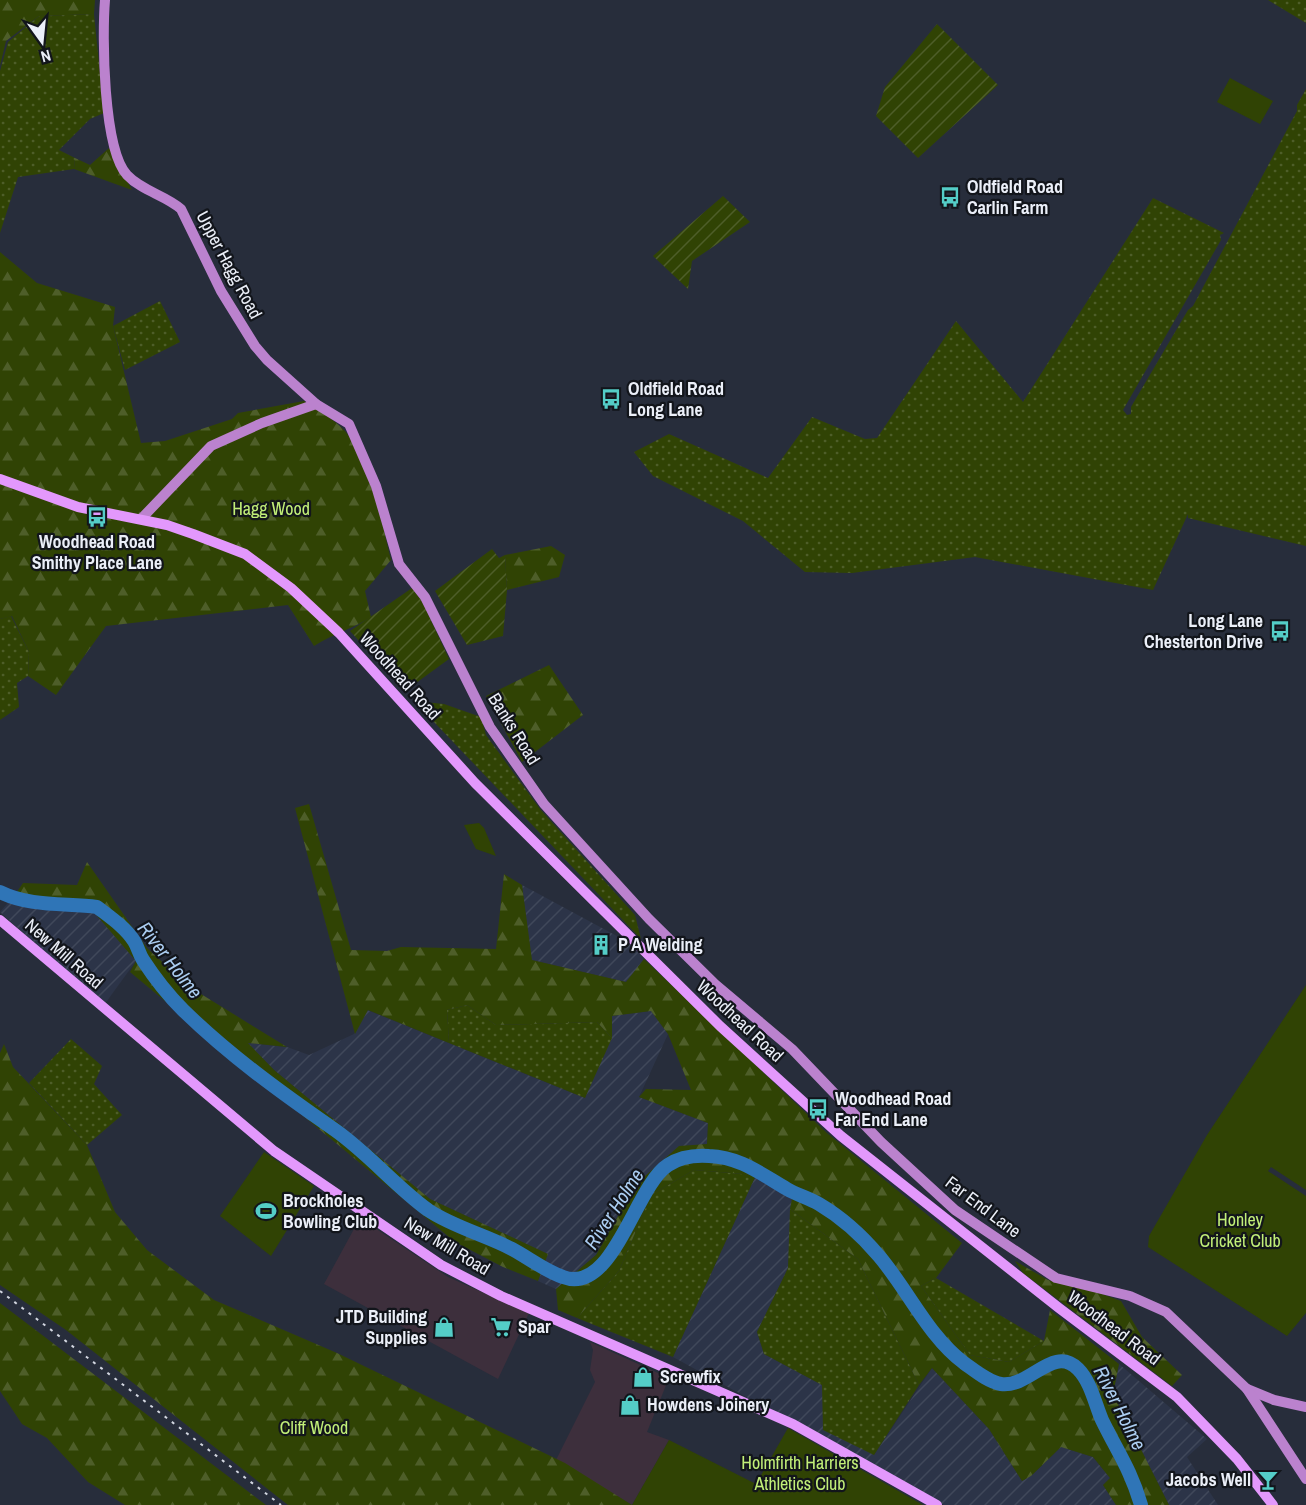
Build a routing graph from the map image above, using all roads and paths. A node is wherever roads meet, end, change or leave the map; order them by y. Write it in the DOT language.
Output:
graph roads {
  1 [pos="105,0"];
  2 [pos="316,404"];
  3 [pos="349,424"];
  4 [pos="0,479"];
  5 [pos="141,519"];
  6 [pos="0,920"];
  7 [pos="732,999"];
  8 [pos="1247,1389"];
  9 [pos="1306,1407"];
  10 [pos="1306,1479"];
  11 [pos="937,1505"];
  12 [pos="1273,1505"];
  1 -- 2 [label="street, Upper Hagg Road"];
  2 -- 3 [label="street, Upper Hagg Road"];
  2 -- 5 [label="street"];
  3 -- 7 [label="street, Banks Road"];
  4 -- 5 [label="main road, Woodhead Road"];
  5 -- 12 [label="main road, Woodhead Road"];
  6 -- 11 [label="main road, New Mill Road"];
  7 -- 8 [label="street, Far End Lane"];
  8 -- 9 [label="street"];
  8 -- 10 [label="street"];
}
